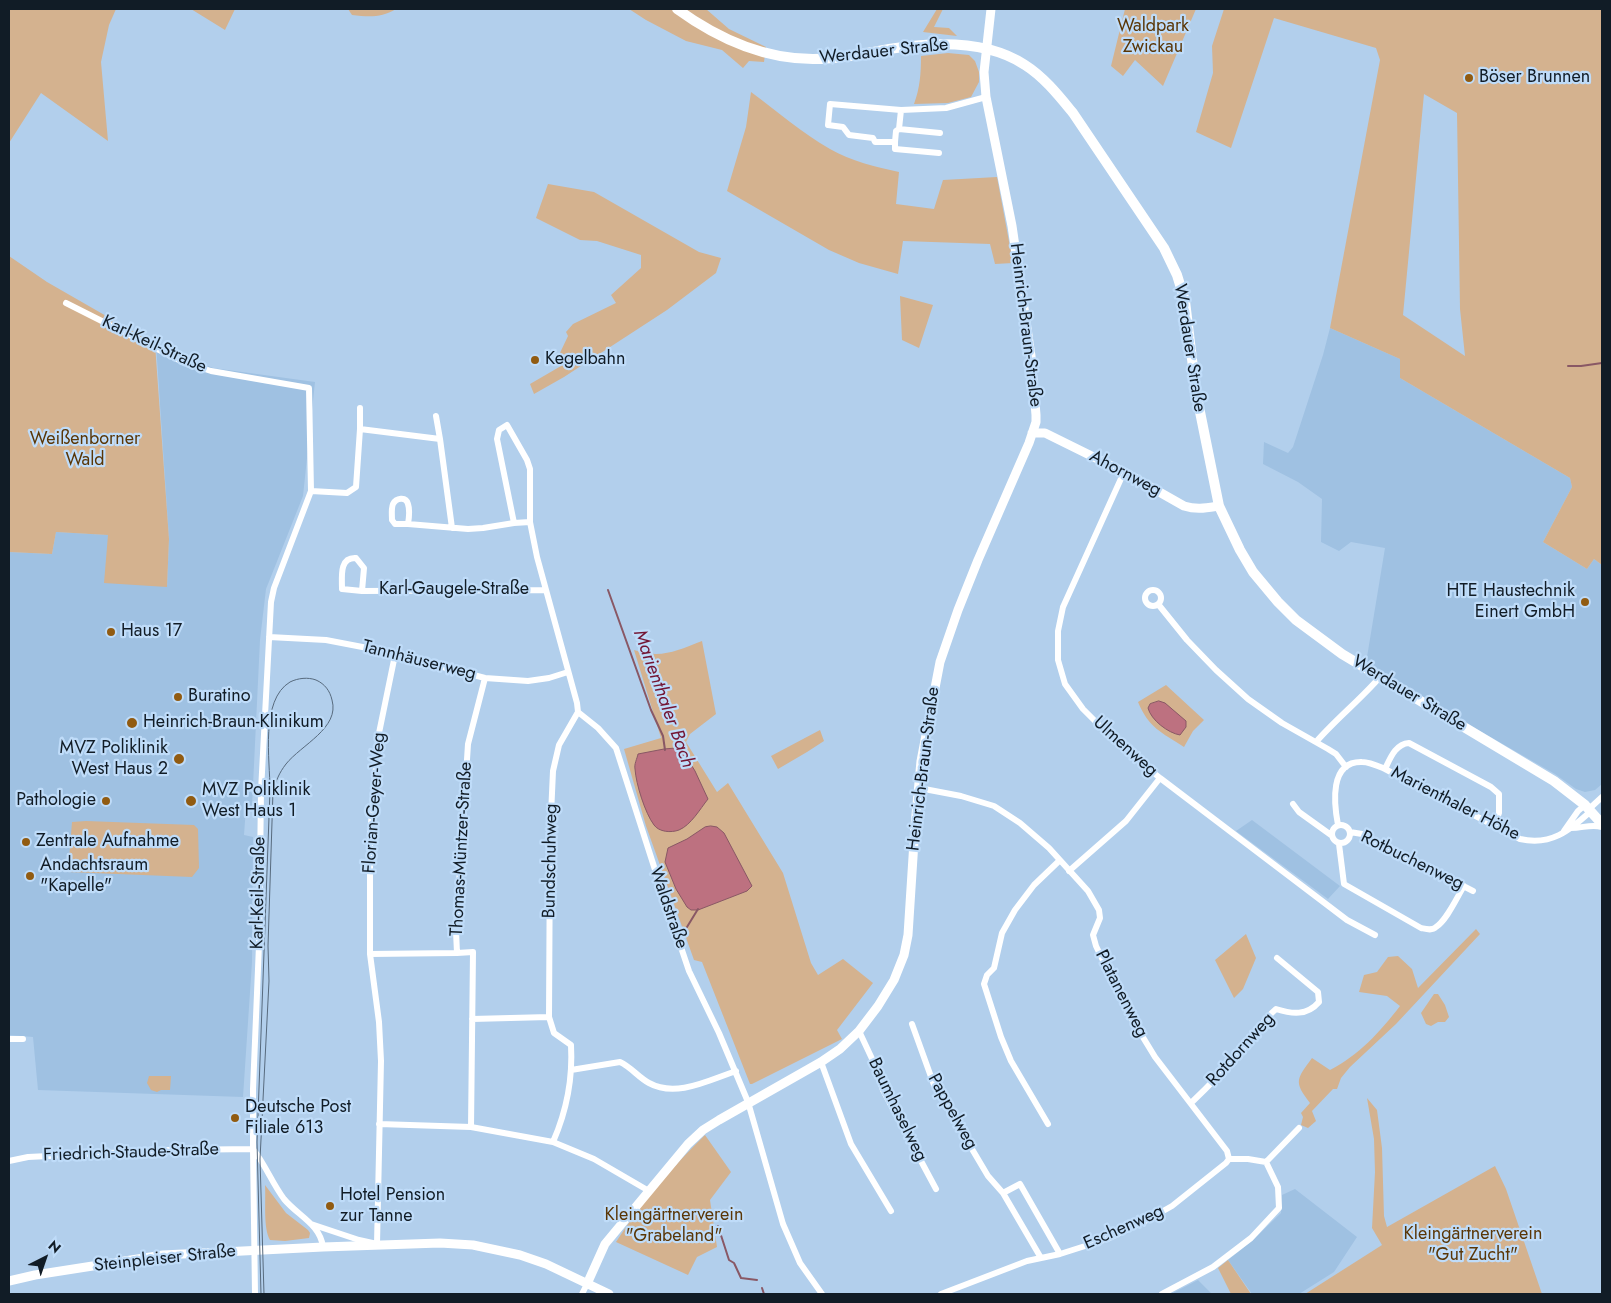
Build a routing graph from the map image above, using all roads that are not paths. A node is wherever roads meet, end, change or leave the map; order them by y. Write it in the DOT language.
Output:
graph roads {
  1 [pos="677,9"];
  2 [pos="991,9"];
  3 [pos="986,48"];
  4 [pos="986,97"];
  5 [pos="901,110"];
  6 [pos="899,129"];
  7 [pos="940,133"];
  8 [pos="896,142"];
  9 [pos="939,153"];
  10 [pos="66,303"];
  11 [pos="360,408"];
  12 [pos="436,416"];
  13 [pos="360,429"];
  14 [pos="1032,433"];
  15 [pos="440,439"];
  16 [pos="1124,472"];
  17 [pos="311,491"];
  18 [pos="1220,506"];
  19 [pos="530,522"];
  20 [pos="514,523"];
  21 [pos="408,524"];
  22 [pos="452,528"];
  23 [pos="546,590"];
  24 [pos="362,591"];
  25 [pos="1158,604"];
  26 [pos="269,637"];
  27 [pos="396,655"];
  28 [pos="568,672"];
  29 [pos="1380,677"];
  30 [pos="485,678"];
  31 [pos="578,712"];
  32 [pos="1316,742"];
  33 [pos="1346,767"];
  34 [pos="1385,769"];
  35 [pos="1160,778"];
  36 [pos="919,788"];
  37 [pos="1602,797"];
  38 [pos="1293,804"];
  39 [pos="1588,808"];
  40 [pos="1338,825"];
  41 [pos="1494,826"];
  42 [pos="1602,826"];
  43 [pos="1571,828"];
  44 [pos="1350,832"];
  45 [pos="1564,832"];
  46 [pos="1331,835"];
  47 [pos="1340,844"];
  48 [pos="1059,861"];
  49 [pos="1069,871"];
  50 [pos="1464,886"];
  51 [pos="1473,891"];
  52 [pos="1375,935"];
  53 [pos="457,953"];
  54 [pos="370,954"];
  55 [pos="1277,958"];
  56 [pos="549,1017"];
  57 [pos="472,1019"];
  58 [pos="912,1024"];
  59 [pos="859,1031"];
  60 [pos="9,1039"];
  61 [pos="23,1039"];
  62 [pos="821,1062"];
  63 [pos="571,1070"];
  64 [pos="736,1071"];
  65 [pos="748,1102"];
  66 [pos="1191,1103"];
  67 [pos="379,1124"];
  68 [pos="1048,1124"];
  69 [pos="470,1127"];
  70 [pos="1299,1128"];
  71 [pos="553,1142"];
  72 [pos="253,1149"];
  73 [pos="1229,1159"];
  74 [pos="9,1161"];
  75 [pos="1266,1162"];
  76 [pos="936,1189"];
  77 [pos="649,1191"];
  78 [pos="1003,1193"];
  79 [pos="891,1211"];
  80 [pos="311,1224"];
  81 [pos="377,1244"];
  82 [pos="323,1246"];
  83 [pos="255,1250"];
  84 [pos="1060,1254"];
  85 [pos="1041,1258"];
  86 [pos="9,1282"];
  87 [pos="587,1284"];
  88 [pos="256,1294"];
  89 [pos="582,1294"];
  90 [pos="609,1294"];
  91 [pos="822,1294"];
  92 [pos="941,1294"];
  93 [pos="1162,1294"];
  1 -- 3 [label="main road, Werdauer Straße"];
  2 -- 3 [label="street, Heinrich-Braun-Straße"];
  3 -- 4 [label="street, Heinrich-Braun-Straße"];
  3 -- 18 [label="main road, Werdauer Straße"];
  4 -- 5 [label="street"];
  4 -- 14 [label="street, Heinrich-Braun-Straße"];
  5 -- 6 [label="street"];
  5 -- 8 [label="street"];
  6 -- 7 [label="street"];
  6 -- 8 [label="street"];
  8 -- 9 [label="street"];
  10 -- 17 [label="street, Karl-Keil-Straße"];
  11 -- 13 [label="street"];
  12 -- 15 [label="street"];
  13 -- 15 [label="street"];
  13 -- 17 [label="street"];
  14 -- 16 [label="street, Ahornweg"];
  14 -- 36 [label="street, Heinrich-Braun-Straße"];
  15 -- 22 [label="street"];
  16 -- 18 [label="street, Ahornweg"];
  16 -- 35 [label="street, Ulmenweg"];
  17 -- 26 [label="street, Karl-Keil-Straße"];
  18 -- 29 [label="main road, Werdauer Straße"];
  19 -- 20 [label="street"];
  19 -- 20 [label="street"];
  19 -- 23 [label="street"];
  20 -- 22 [label="street"];
  21 -- 22 [label="street"];
  23 -- 24 [label="street, Karl-Gaugele-Straße"];
  23 -- 28 [label="street"];
  24 -- 24 [label="street, Karl-Gaugele-Straße"];
  25 -- 32 [label="street"];
  26 -- 27 [label="street, Tannhäuserweg"];
  26 -- 72 [label="street, Karl-Keil-Straße"];
  27 -- 30 [label="street, Tannhäuserweg"];
  27 -- 54 [label="street, Florian-Geyer-Weg"];
  28 -- 30 [label="street, Tannhäuserweg"];
  28 -- 31 [label="street"];
  29 -- 32 [label="street"];
  29 -- 39 [label="main road, Werdauer Straße"];
  30 -- 53 [label="street, Thomas-Müntzer-Straße"];
  31 -- 56 [label="street, Bundschuhweg"];
  31 -- 64 [label="street, Waldstraße"];
  32 -- 33 [label="street"];
  33 -- 34 [label="street, Marienthaler Höhe"];
  33 -- 40 [label="street"];
  34 -- 41 [label="street, Marienthaler Höhe"];
  34 -- 41 [label="street"];
  35 -- 49 [label="street"];
  35 -- 52 [label="street, Ulmenweg"];
  36 -- 48 [label="street, Platanenweg"];
  36 -- 59 [label="street, Heinrich-Braun-Straße"];
  37 -- 39 [label="street"];
  38 -- 46 [label="street"];
  39 -- 42 [label="main road, Werdauer Straße"];
  39 -- 43 [label="street, Marienthaler Höhe"];
  39 -- 45 [label="street"];
  40 -- 44 [label="street"];
  40 -- 46 [label="street"];
  41 -- 45 [label="street, Marienthaler Höhe"];
  42 -- 43 [label="street, Marienthaler Höhe"];
  43 -- 45 [label="street, Marienthaler Höhe"];
  44 -- 47 [label="street"];
  44 -- 50 [label="street, Rotbuchenweg"];
  46 -- 47 [label="street"];
  47 -- 50 [label="street"];
  48 -- 49 [label="street, Platanenweg"];
  48 -- 68 [label="street"];
  49 -- 66 [label="street, Platanenweg"];
  50 -- 51 [label="street, Rotbuchenweg"];
  53 -- 54 [label="street"];
  53 -- 57 [label="street, Thomas-Müntzer-Straße"];
  54 -- 67 [label="street, Florian-Geyer-Weg"];
  55 -- 66 [label="street, Rotdornweg"];
  56 -- 57 [label="street"];
  56 -- 63 [label="street, Bundschuhweg"];
  57 -- 69 [label="street, Thomas-Müntzer-Straße"];
  58 -- 78 [label="street, Pappelweg"];
  59 -- 62 [label="street, Heinrich-Braun-Straße"];
  59 -- 76 [label="street, Baumhaselweg"];
  60 -- 61 [label="street"];
  62 -- 65 [label="street, Heinrich-Braun-Straße"];
  62 -- 79 [label="street"];
  63 -- 64 [label="street"];
  63 -- 71 [label="street, Bundschuhweg"];
  64 -- 65 [label="street, Waldstraße"];
  65 -- 77 [label="street, Heinrich-Braun-Straße"];
  65 -- 91 [label="street, Waldstraße"];
  66 -- 73 [label="street, Platanenweg"];
  67 -- 69 [label="street"];
  67 -- 81 [label="street, Florian-Geyer-Weg"];
  69 -- 71 [label="street"];
  70 -- 75 [label="street"];
  71 -- 77 [label="street"];
  72 -- 74 [label="street, Friedrich-Staude-Straße"];
  72 -- 80 [label="street"];
  72 -- 83 [label="street, Karl-Keil-Straße"];
  73 -- 75 [label="street"];
  73 -- 84 [label="street, Eschenweg"];
  75 -- 93 [label="street"];
  77 -- 87 [label="street, Heinrich-Braun-Straße"];
  78 -- 84 [label="street"];
  78 -- 85 [label="street, Pappelweg"];
  80 -- 81 [label="street"];
  80 -- 82 [label="street"];
  81 -- 82 [label="street"];
  81 -- 87 [label="street"];
  82 -- 83 [label="street, Steinpleiser Straße"];
  83 -- 86 [label="street, Steinpleiser Straße"];
  83 -- 88 [label="street, Karl-Keil-Straße"];
  84 -- 85 [label="street, Eschenweg"];
  85 -- 92 [label="street, Eschenweg"];
  87 -- 89 [label="street"];
  87 -- 90 [label="street"];
}
